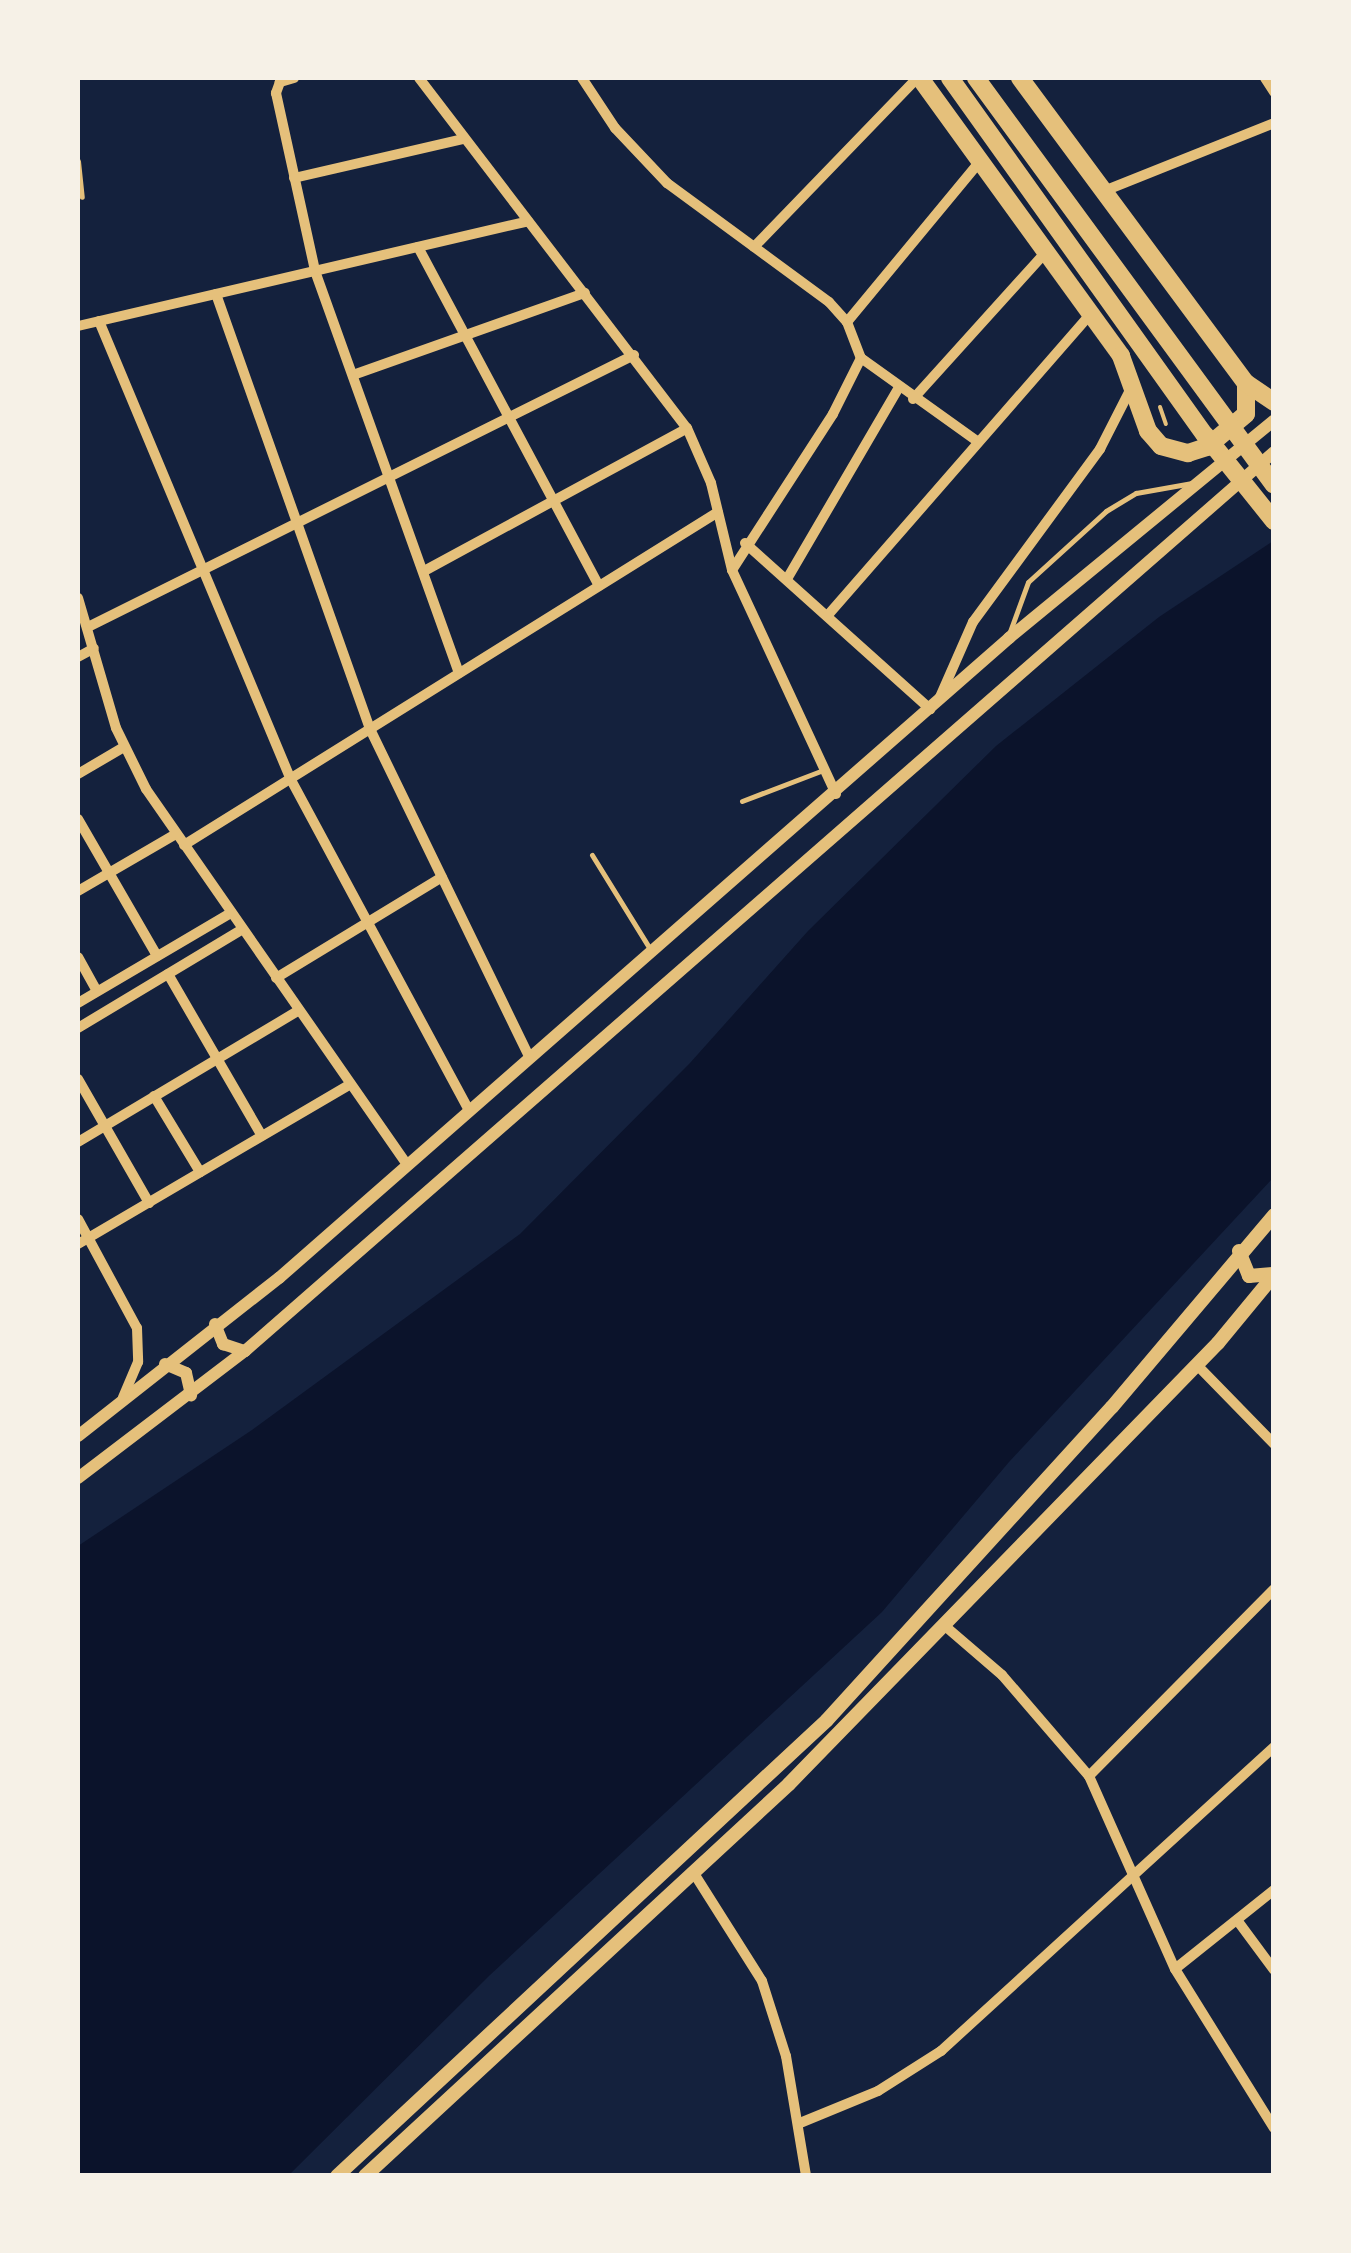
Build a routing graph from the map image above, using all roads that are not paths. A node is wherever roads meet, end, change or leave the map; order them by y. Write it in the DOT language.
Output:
graph roads {
  1 [pos="294,78"];
  2 [pos="419,78"];
  3 [pos="582,78"];
  4 [pos="919,78"];
  5 [pos="950,78"];
  6 [pos="976,78"];
  7 [pos="1020,78"];
  8 [pos="1265,78"];
  9 [pos="1274,92"];
  10 [pos="1274,123"];
  11 [pos="463,139"];
  12 [pos="78,161"];
  13 [pos="980,161"];
  14 [pos="294,178"];
  15 [pos="1104,191"];
  16 [pos="82,197"];
  17 [pos="528,221"];
  18 [pos="418,247"];
  19 [pos="754,247"];
  20 [pos="1046,252"];
  21 [pos="315,271"];
  22 [pos="585,293"];
  23 [pos="216,294"];
  24 [pos="1091,314"];
  25 [pos="98,321"];
  26 [pos="847,322"];
  27 [pos="78,326"];
  28 [pos="465,335"];
  29 [pos="634,355"];
  30 [pos="861,358"];
  31 [pos="353,375"];
  32 [pos="1133,379"];
  33 [pos="1246,383"];
  34 [pos="898,389"];
  35 [pos="913,399"];
  36 [pos="1274,402"];
  37 [pos="509,418"];
  38 [pos="1274,420"];
  39 [pos="687,428"];
  40 [pos="978,441"];
  41 [pos="1274,452"];
  42 [pos="392,476"];
  43 [pos="1200,482"];
  44 [pos="1274,484"];
  45 [pos="554,501"];
  46 [pos="718,512"];
  47 [pos="1274,521"];
  48 [pos="298,525"];
  49 [pos="745,543"];
  50 [pos="203,570"];
  51 [pos="426,570"];
  52 [pos="732,570"];
  53 [pos="787,579"];
  54 [pos="599,586"];
  55 [pos="78,598"];
  56 [pos="828,615"];
  57 [pos="88,627"];
  58 [pos="1009,638"];
  59 [pos="94,648"];
  60 [pos="78,657"];
  61 [pos="459,673"];
  62 [pos="934,706"];
  63 [pos="370,729"];
  64 [pos="124,747"];
  65 [pos="824,770"];
  66 [pos="78,774"];
  67 [pos="290,778"];
  68 [pos="836,794"];
  69 [pos="742,801"];
  70 [pos="78,819"];
  71 [pos="176,834"];
  72 [pos="184,845"];
  73 [pos="592,855"];
  74 [pos="109,873"];
  75 [pos="442,878"];
  76 [pos="78,891"];
  77 [pos="231,913"];
  78 [pos="368,922"];
  79 [pos="243,929"];
  80 [pos="652,951"];
  81 [pos="157,956"];
  82 [pos="78,957"];
  83 [pos="168,974"];
  84 [pos="276,978"];
  85 [pos="97,992"];
  86 [pos="78,1003"];
  87 [pos="299,1010"];
  88 [pos="78,1028"];
  89 [pos="529,1056"];
  90 [pos="217,1059"];
  91 [pos="78,1079"];
  92 [pos="351,1084"];
  93 [pos="154,1096"];
  94 [pos="468,1108"];
  95 [pos="104,1126"];
  96 [pos="262,1136"];
  97 [pos="78,1142"];
  98 [pos="406,1163"];
  99 [pos="200,1172"];
  100 [pos="148,1202"];
  101 [pos="1274,1215"];
  102 [pos="78,1218"];
  103 [pos="89,1238"];
  104 [pos="78,1244"];
  105 [pos="1239,1251"];
  106 [pos="1274,1275"];
  107 [pos="215,1324"];
  108 [pos="245,1351"];
  109 [pos="165,1364"];
  110 [pos="1197,1364"];
  111 [pos="191,1395"];
  112 [pos="121,1401"];
  113 [pos="78,1436"];
  114 [pos="1274,1444"];
  115 [pos="78,1478"];
  116 [pos="1274,1589"];
  117 [pos="945,1626"];
  118 [pos="1274,1747"];
  119 [pos="1089,1776"];
  120 [pos="1130,1874"];
  121 [pos="694,1875"];
  122 [pos="1274,1890"];
  123 [pos="1237,1920"];
  124 [pos="1175,1969"];
  125 [pos="1274,1970"];
  126 [pos="800,2123"];
  127 [pos="1274,2128"];
  128 [pos="337,2176"];
  129 [pos="365,2176"];
  130 [pos="806,2176"];
  1 -- 14 [label="street"];
  2 -- 11 [label="street"];
  3 -- 19 [label="street"];
  4 -- 13 [label="highway"];
  4 -- 19 [label="street"];
  5 -- 47 [label="highway"];
  6 -- 44 [label="highway"];
  7 -- 15 [label="highway"];
  8 -- 9 [label="street"];
  10 -- 15 [label="street"];
  11 -- 14 [label="street"];
  11 -- 17 [label="street"];
  12 -- 16 [label="lane"];
  13 -- 20 [label="highway"];
  13 -- 26 [label="street"];
  14 -- 21 [label="street"];
  15 -- 33 [label="highway"];
  17 -- 18 [label="street"];
  17 -- 22 [label="street"];
  18 -- 21 [label="street"];
  18 -- 28 [label="street"];
  19 -- 26 [label="street"];
  20 -- 24 [label="highway"];
  20 -- 35 [label="street"];
  21 -- 23 [label="street"];
  21 -- 31 [label="street"];
  22 -- 28 [label="street"];
  22 -- 29 [label="street"];
  23 -- 25 [label="street"];
  23 -- 48 [label="street"];
  24 -- 32 [label="highway"];
  24 -- 40 [label="street"];
  25 -- 27 [label="street"];
  25 -- 50 [label="street"];
  26 -- 30 [label="street"];
  28 -- 31 [label="street"];
  28 -- 37 [label="street"];
  29 -- 37 [label="street"];
  29 -- 39 [label="street"];
  30 -- 34 [label="street"];
  30 -- 49 [label="street"];
  31 -- 42 [label="street"];
  32 -- 33 [label="highway"];
  32 -- 62 [label="street"];
  33 -- 36 [label="highway"];
  34 -- 35 [label="street"];
  34 -- 53 [label="street"];
  35 -- 40 [label="street"];
  37 -- 42 [label="street"];
  37 -- 45 [label="street"];
  38 -- 43 [label="street"];
  39 -- 45 [label="street"];
  39 -- 46 [label="street"];
  40 -- 56 [label="street"];
  41 -- 108 [label="street"];
  42 -- 48 [label="street"];
  42 -- 51 [label="street"];
  43 -- 58 [label="street"];
  43 -- 58 [label="lane"];
  45 -- 51 [label="street"];
  45 -- 54 [label="street"];
  46 -- 52 [label="street"];
  46 -- 54 [label="street"];
  48 -- 50 [label="street"];
  48 -- 63 [label="street"];
  49 -- 52 [label="street"];
  49 -- 53 [label="street"];
  50 -- 57 [label="street"];
  50 -- 67 [label="street"];
  51 -- 61 [label="street"];
  52 -- 65 [label="street"];
  53 -- 56 [label="street"];
  54 -- 61 [label="street"];
  55 -- 57 [label="street"];
  56 -- 62 [label="street"];
  57 -- 59 [label="street"];
  58 -- 62 [label="street"];
  59 -- 60 [label="street"];
  59 -- 64 [label="street"];
  61 -- 63 [label="street"];
  62 -- 68 [label="street"];
  63 -- 67 [label="street"];
  63 -- 75 [label="street"];
  64 -- 66 [label="street"];
  64 -- 71 [label="street"];
  65 -- 68 [label="street"];
  65 -- 69 [label="lane"];
  67 -- 72 [label="street"];
  67 -- 78 [label="street"];
  68 -- 80 [label="street"];
  70 -- 74 [label="street"];
  71 -- 72 [label="street"];
  71 -- 74 [label="street"];
  72 -- 77 [label="street"];
  73 -- 80 [label="lane"];
  74 -- 76 [label="street"];
  74 -- 81 [label="street"];
  75 -- 78 [label="street"];
  75 -- 89 [label="street"];
  77 -- 79 [label="street"];
  77 -- 81 [label="street"];
  78 -- 84 [label="street"];
  78 -- 94 [label="street"];
  79 -- 83 [label="street"];
  79 -- 84 [label="street"];
  80 -- 89 [label="street"];
  81 -- 85 [label="street"];
  82 -- 85 [label="street"];
  83 -- 88 [label="street"];
  83 -- 90 [label="street"];
  84 -- 87 [label="street"];
  85 -- 86 [label="street"];
  87 -- 90 [label="street"];
  87 -- 92 [label="street"];
  89 -- 94 [label="street"];
  90 -- 93 [label="street"];
  90 -- 96 [label="street"];
  91 -- 95 [label="street"];
  92 -- 96 [label="street"];
  92 -- 98 [label="street"];
  93 -- 95 [label="street"];
  93 -- 99 [label="street"];
  94 -- 98 [label="street"];
  95 -- 97 [label="street"];
  95 -- 100 [label="street"];
  96 -- 99 [label="street"];
  98 -- 107 [label="street"];
  99 -- 100 [label="street"];
  100 -- 103 [label="street"];
  101 -- 105 [label="main road"];
  102 -- 103 [label="street"];
  103 -- 104 [label="street"];
  103 -- 112 [label="street"];
  105 -- 106 [label="main road"];
  105 -- 128 [label="main road"];
  106 -- 110 [label="main road"];
  107 -- 108 [label="street"];
  107 -- 109 [label="street"];
  108 -- 111 [label="street"];
  109 -- 111 [label="street"];
  109 -- 112 [label="street"];
  110 -- 114 [label="street"];
  110 -- 117 [label="main road"];
  111 -- 115 [label="street"];
  112 -- 113 [label="street"];
  116 -- 119 [label="street"];
  117 -- 119 [label="street"];
  117 -- 121 [label="main road"];
  118 -- 120 [label="street"];
  119 -- 120 [label="street"];
  120 -- 124 [label="street"];
  120 -- 126 [label="street"];
  121 -- 126 [label="street"];
  121 -- 129 [label="main road"];
  122 -- 123 [label="street"];
  123 -- 124 [label="street"];
  123 -- 125 [label="street"];
  124 -- 127 [label="street"];
  126 -- 130 [label="street"];
}
